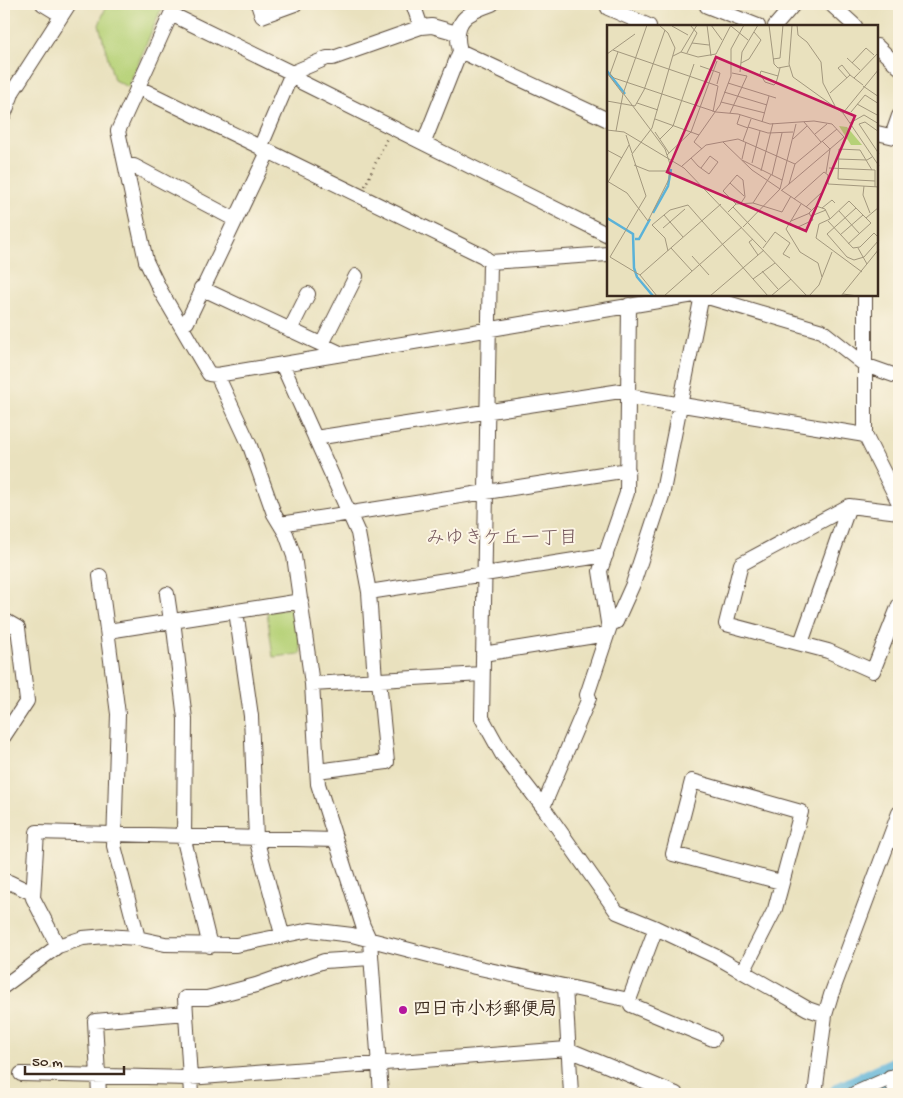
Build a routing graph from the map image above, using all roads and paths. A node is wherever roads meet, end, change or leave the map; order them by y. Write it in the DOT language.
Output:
graph roads {
  1 [pos="43,4"];
  2 [pos="258,4"];
  3 [pos="294,4"];
  4 [pos="413,4"];
  5 [pos="492,4"];
  6 [pos="707,4"];
  7 [pos="831,4"];
  8 [pos="791,5"];
  9 [pos="608,8"];
  10 [pos="65,10"];
  11 [pos="647,25"];
  12 [pos="754,25"];
  13 [pos="776,25"];
  14 [pos="854,25"];
  15 [pos="422,27"];
  16 [pos="457,32"];
  17 [pos="878,47"];
  18 [pos="460,51"];
  19 [pos="899,67"];
  20 [pos="292,72"];
  21 [pos="137,87"];
  22 [pos="9,90"];
  23 [pos="4,115"];
  24 [pos="899,116"];
  25 [pos="607,120"];
  26 [pos="878,124"];
  27 [pos="392,126"];
  28 [pos="890,135"];
  29 [pos="424,142"];
  30 [pos="264,150"];
  31 [pos="126,166"];
  32 [pos="361,196"];
  33 [pos="234,218"];
  34 [pos="607,235"];
  35 [pos="607,254"];
  36 [pos="490,262"];
  37 [pos="356,276"];
  38 [pos="201,288"];
  39 [pos="308,294"];
  40 [pos="688,296"];
  41 [pos="702,296"];
  42 [pos="705,296"];
  43 [pos="865,296"];
  44 [pos="630,305"];
  45 [pos="181,326"];
  46 [pos="487,329"];
  47 [pos="290,330"];
  48 [pos="322,344"];
  49 [pos="340,353"];
  50 [pos="282,364"];
  51 [pos="865,365"];
  52 [pos="217,376"];
  53 [pos="899,377"];
  54 [pos="628,393"];
  55 [pos="679,405"];
  56 [pos="487,411"];
  57 [pos="865,435"];
  58 [pos="315,438"];
  59 [pos="628,470"];
  60 [pos="487,492"];
  61 [pos="899,503"];
  62 [pos="849,506"];
  63 [pos="899,512"];
  64 [pos="350,514"];
  65 [pos="280,524"];
  66 [pos="606,555"];
  67 [pos="485,574"];
  68 [pos="100,576"];
  69 [pos="369,592"];
  70 [pos="167,594"];
  71 [pos="301,601"];
  72 [pos="899,605"];
  73 [pos="236,611"];
  74 [pos="4,620"];
  75 [pos="172,620"];
  76 [pos="108,630"];
  77 [pos="608,632"];
  78 [pos="801,643"];
  79 [pos="483,654"];
  80 [pos="482,674"];
  81 [pos="377,680"];
  82 [pos="312,684"];
  83 [pos="4,736"];
  84 [pos="317,771"];
  85 [pos="543,807"];
  86 [pos="899,812"];
  87 [pos="114,835"];
  88 [pos="183,836"];
  89 [pos="256,838"];
  90 [pos="335,840"];
  91 [pos="781,882"];
  92 [pos="4,886"];
  93 [pos="32,893"];
  94 [pos="656,928"];
  95 [pos="282,934"];
  96 [pos="138,938"];
  97 [pos="370,941"];
  98 [pos="58,946"];
  99 [pos="210,946"];
  100 [pos="371,958"];
  101 [pos="743,972"];
  102 [pos="4,986"];
  103 [pos="565,986"];
  104 [pos="629,1000"];
  105 [pos="185,1013"];
  106 [pos="825,1015"];
  107 [pos="713,1039"];
  108 [pos="568,1049"];
  109 [pos="379,1065"];
  110 [pos="21,1074"];
  111 [pos="98,1076"];
  112 [pos="894,1076"];
  113 [pos="189,1078"];
  114 [pos="99,1094"];
  115 [pos="191,1094"];
  116 [pos="381,1094"];
  117 [pos="571,1094"];
  118 [pos="676,1094"];
  119 [pos="815,1094"];
  120 [pos="854,1094"];
  121 [pos="897,1094"];
  1 -- 10 [label="street"];
  2 -- 3 [label="street"];
  4 -- 15 [label="street"];
  5 -- 16 [label="street"];
  6 -- 12 [label="street"];
  7 -- 14 [label="street"];
  8 -- 13 [label="street"];
  9 -- 11 [label="street"];
  10 -- 22 [label="street"];
  15 -- 16 [label="street"];
  15 -- 20 [label="street"];
  16 -- 18 [label="street"];
  17 -- 19 [label="street"];
  18 -- 25 [label="street"];
  18 -- 29 [label="street"];
  20 -- 21 [label="street"];
  20 -- 27 [label="street"];
  20 -- 30 [label="street"];
  21 -- 30 [label="street"];
  21 -- 31 [label="street"];
  22 -- 23 [label="street"];
  24 -- 28 [label="street"];
  26 -- 28 [label="street"];
  27 -- 29 [label="street"];
  27 -- 32 [label="path"];
  29 -- 34 [label="street"];
  30 -- 32 [label="street"];
  30 -- 33 [label="street"];
  31 -- 33 [label="street"];
  31 -- 45 [label="street"];
  32 -- 36 [label="street"];
  33 -- 38 [label="street"];
  35 -- 36 [label="street"];
  36 -- 46 [label="street"];
  37 -- 48 [label="street"];
  38 -- 45 [label="street"];
  38 -- 47 [label="street"];
  39 -- 47 [label="street"];
  40 -- 44 [label="street"];
  41 -- 55 [label="street"];
  42 -- 51 [label="street"];
  43 -- 51 [label="street"];
  44 -- 46 [label="street"];
  44 -- 54 [label="street"];
  45 -- 52 [label="street"];
  46 -- 49 [label="street"];
  46 -- 56 [label="street"];
  47 -- 48 [label="street"];
  48 -- 49 [label="street"];
  49 -- 50 [label="street"];
  50 -- 52 [label="street"];
  50 -- 58 [label="street"];
  51 -- 53 [label="street"];
  51 -- 57 [label="street"];
  52 -- 65 [label="street"];
  54 -- 55 [label="street"];
  54 -- 56 [label="street"];
  54 -- 59 [label="street"];
  55 -- 57 [label="street"];
  55 -- 77 [label="street"];
  56 -- 58 [label="street"];
  56 -- 60 [label="street"];
  57 -- 61 [label="street"];
  58 -- 64 [label="street"];
  59 -- 60 [label="street"];
  59 -- 66 [label="street"];
  60 -- 64 [label="street"];
  60 -- 67 [label="street"];
  62 -- 63 [label="street"];
  62 -- 78 [label="street"];
  62 -- 78 [label="street"];
  64 -- 65 [label="street"];
  64 -- 69 [label="street"];
  65 -- 71 [label="street"];
  66 -- 67 [label="street"];
  66 -- 77 [label="street"];
  67 -- 69 [label="street"];
  67 -- 79 [label="street"];
  68 -- 76 [label="street"];
  69 -- 81 [label="street"];
  70 -- 75 [label="street"];
  71 -- 73 [label="street"];
  71 -- 82 [label="street"];
  72 -- 78 [label="street"];
  73 -- 75 [label="street"];
  73 -- 89 [label="street"];
  74 -- 83 [label="street"];
  75 -- 76 [label="street"];
  75 -- 88 [label="street"];
  76 -- 87 [label="street"];
  77 -- 79 [label="street"];
  77 -- 85 [label="street"];
  79 -- 80 [label="street"];
  80 -- 81 [label="street"];
  80 -- 85 [label="street"];
  81 -- 82 [label="street"];
  81 -- 84 [label="street"];
  82 -- 84 [label="street"];
  84 -- 90 [label="street"];
  85 -- 94 [label="street"];
  86 -- 106 [label="street"];
  87 -- 88 [label="street"];
  87 -- 93 [label="street"];
  87 -- 96 [label="street"];
  88 -- 89 [label="street"];
  88 -- 99 [label="street"];
  89 -- 90 [label="street"];
  89 -- 95 [label="street"];
  90 -- 97 [label="street"];
  91 -- 91 [label="street"];
  91 -- 101 [label="street"];
  92 -- 93 [label="street"];
  93 -- 98 [label="street"];
  94 -- 101 [label="street"];
  94 -- 104 [label="street"];
  95 -- 97 [label="street"];
  95 -- 99 [label="street"];
  96 -- 98 [label="street"];
  96 -- 99 [label="street"];
  97 -- 100 [label="street"];
  97 -- 103 [label="street"];
  98 -- 102 [label="street"];
  100 -- 105 [label="street"];
  100 -- 109 [label="street"];
  101 -- 106 [label="street"];
  103 -- 104 [label="street"];
  103 -- 108 [label="street"];
  104 -- 107 [label="street"];
  105 -- 111 [label="street"];
  105 -- 113 [label="street"];
  106 -- 119 [label="street"];
  108 -- 109 [label="street"];
  108 -- 117 [label="street"];
  108 -- 118 [label="street"];
  109 -- 113 [label="street"];
  109 -- 116 [label="street"];
  110 -- 111 [label="street"];
  111 -- 113 [label="street"];
  111 -- 114 [label="street"];
  112 -- 120 [label="street"];
  112 -- 121 [label="street"];
  113 -- 115 [label="street"];
}
